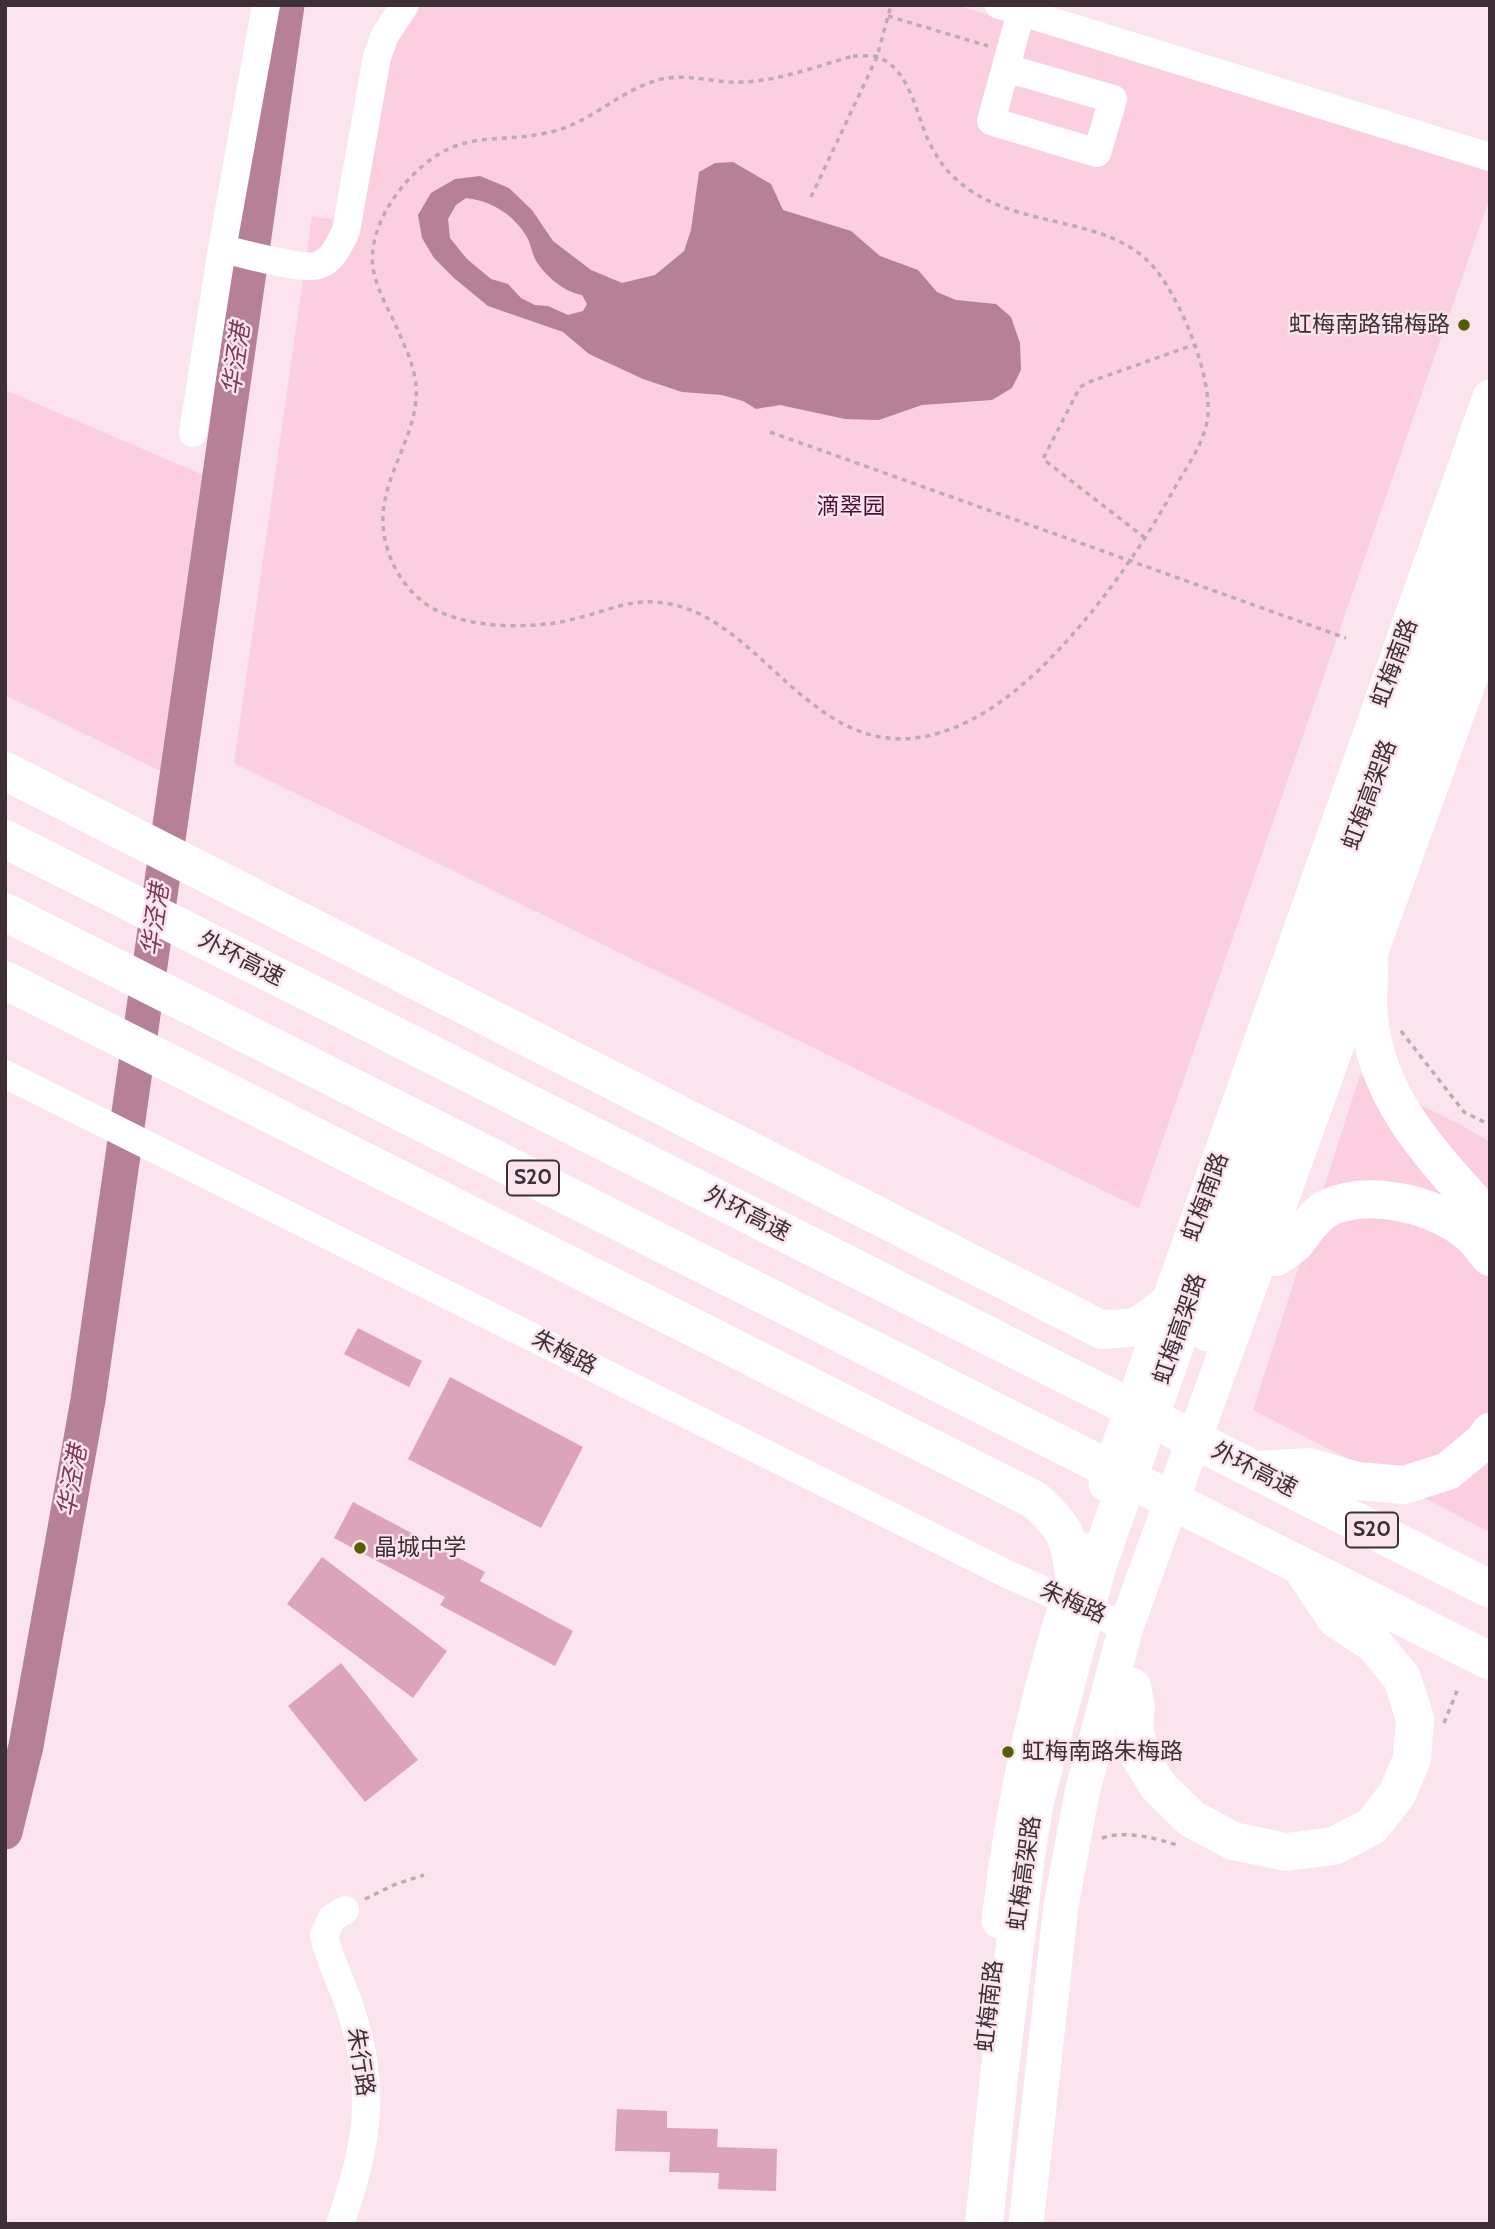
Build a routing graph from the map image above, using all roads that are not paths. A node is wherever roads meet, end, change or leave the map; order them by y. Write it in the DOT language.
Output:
graph roads {
  1 [pos="266,5"];
  2 [pos="405,5"];
  3 [pos="1010,9"];
  4 [pos="1008,60"];
  5 [pos="1490,157"];
  6 [pos="222,249"];
  7 [pos="1490,397"];
  8 [pos="1490,426"];
  9 [pos="193,433"];
  10 [pos="1490,463"];
  11 [pos="1490,542"];
  12 [pos="1490,623"];
  13 [pos="5,771"];
  14 [pos="5,839"];
  15 [pos="5,912"];
  16 [pos="1369,957"];
  17 [pos="5,980"];
  18 [pos="1283,980"];
  19 [pos="1348,1017"];
  20 [pos="5,1074"];
  21 [pos="1483,1236"];
  22 [pos="1276,1257"];
  23 [pos="1168,1304"];
  24 [pos="1490,1432"];
  25 [pos="1254,1470"];
  26 [pos="1300,1566"];
  27 [pos="1071,1589"];
  28 [pos="1490,1589"];
  29 [pos="1126,1627"];
  30 [pos="1490,1661"];
  31 [pos="1132,1687"];
  32 [pos="345,1910"];
  33 [pos="1036,2133"];
  34 [pos="340,2224"];
  35 [pos="967,2224"];
  36 [pos="984,2224"];
  37 [pos="1005,2224"];
  38 [pos="1026,2224"];
  1 -- 6 [label="street"];
  2 -- 6 [label="street"];
  3 -- 4 [label="street"];
  3 -- 5 [label="street"];
  6 -- 9 [label="street"];
  7 -- 18 [label="main road, 虹梅南路"];
  8 -- 18 [label="highway"];
  10 -- 36 [label="highway, 虹梅高架路"];
  11 -- 37 [label="highway, 虹梅高架路"];
  12 -- 16 [label="main road"];
  13 -- 23 [label="highway"];
  14 -- 25 [label="highway, 外环高速 / S20"];
  15 -- 26 [label="highway, S20"];
  16 -- 19 [label="main road"];
  16 -- 21 [label="highway"];
  17 -- 27 [label="highway"];
  18 -- 23 [label="main road, 虹梅南路"];
  19 -- 22 [label="main road"];
  19 -- 29 [label="main road"];
  20 -- 27 [label="street, 朱梅路"];
  21 -- 22 [label="highway"];
  22 -- 31 [label="main road"];
  23 -- 27 [label="main road, 虹梅南路"];
  24 -- 25 [label="highway"];
  25 -- 28 [label="highway, 外环高速 / S20"];
  26 -- 30 [label="highway, S20"];
  26 -- 31 [label="highway"];
  27 -- 29 [label="street, 朱梅路"];
  27 -- 35 [label="main road, 虹梅南路"];
  29 -- 33 [label="main road"];
  31 -- 33 [label="main road"];
  32 -- 34 [label="street, 朱行路"];
  33 -- 38 [label="main road"];
}
